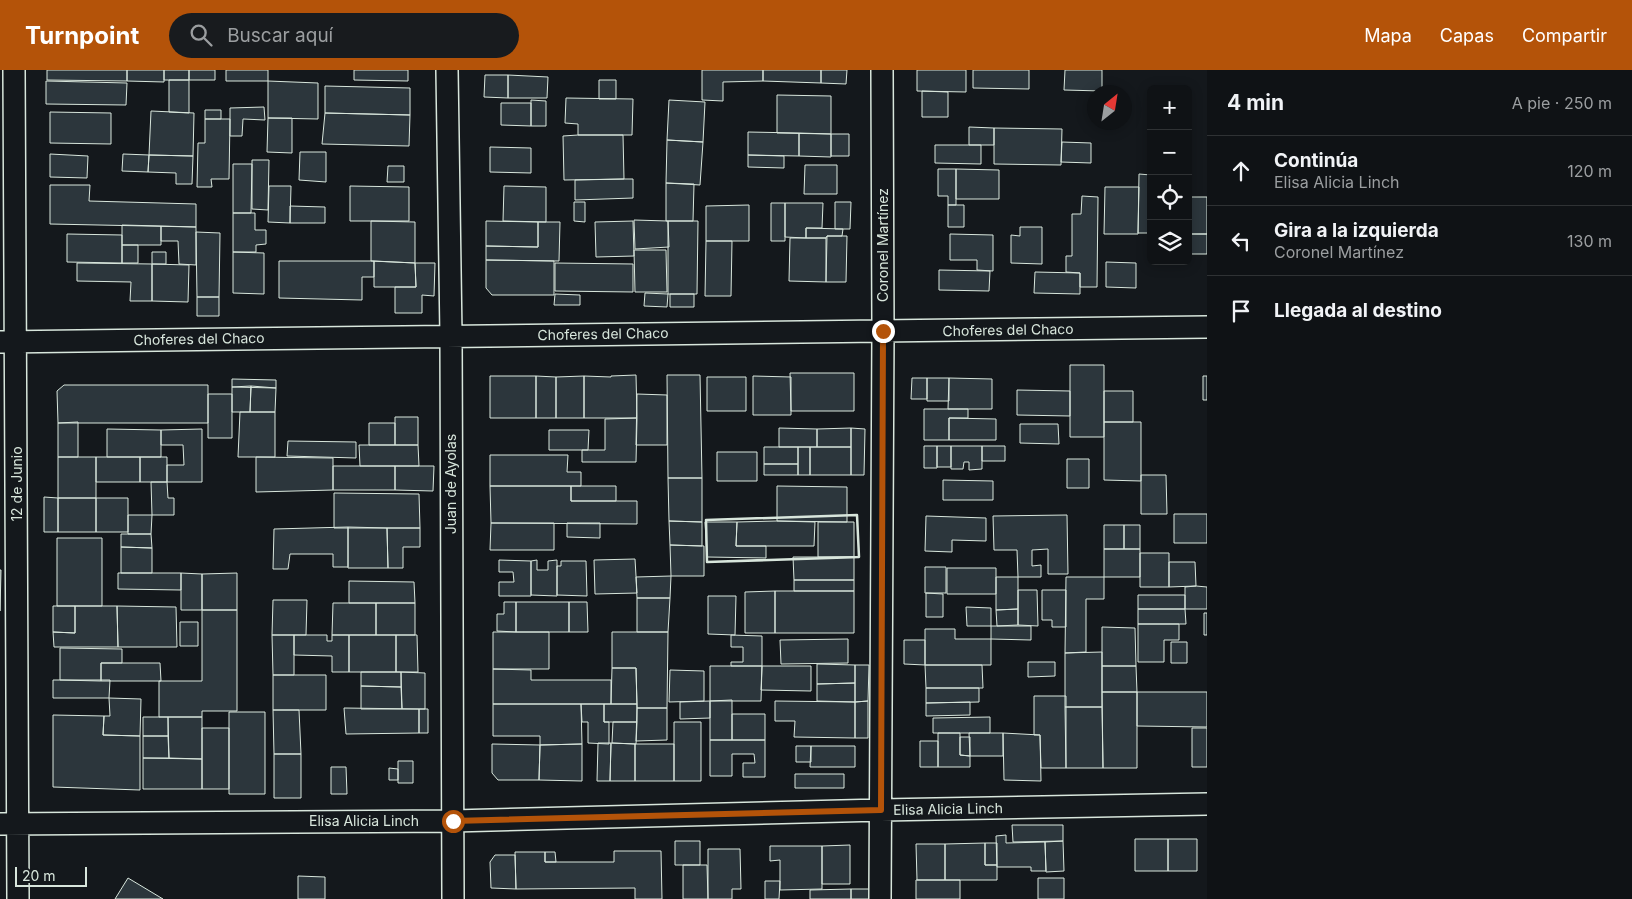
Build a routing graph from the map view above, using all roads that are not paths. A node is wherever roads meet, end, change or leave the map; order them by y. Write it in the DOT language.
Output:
graph roads {
  1 [pos="14,70"];
  2 [pos="447,70"];
  3 [pos="882,70"];
  4 [pos="1207,327"];
  5 [pos="883,331"];
  6 [pos="451,336"];
  7 [pos="8,342"];
  8 [pos="1207,804"];
  9 [pos="881,810"];
  10 [pos="453,821"];
  11 [pos="9,824"];
  12 [pos="18,899"];
  13 [pos="453,899"];
  14 [pos="880,899"];
  1 -- 7 [label="street, 12 de Junio"];
  2 -- 6 [label="street, Juan de Ayolas"];
  3 -- 5 [label="street, Coronel Martínez"];
  4 -- 5 [label="street, Choferes del Chaco"];
  5 -- 6 [label="street, Choferes del Chaco"];
  5 -- 9 [label="street, Coronel Martínez"];
  6 -- 7 [label="street, Choferes del Chaco"];
  6 -- 10 [label="street, Juan de Ayolas"];
  7 -- 11 [label="street, 12 de Junio"];
  8 -- 9 [label="street, Elisa Alicia Linch"];
  9 -- 10 [label="street, Elisa Alicia Linch"];
  9 -- 14 [label="street, Coronel Martínez"];
  10 -- 11 [label="street, Elisa Alicia Linch"];
  10 -- 13 [label="street, Juan de Ayolas"];
  11 -- 12 [label="street, 12 de Junio"];
}
